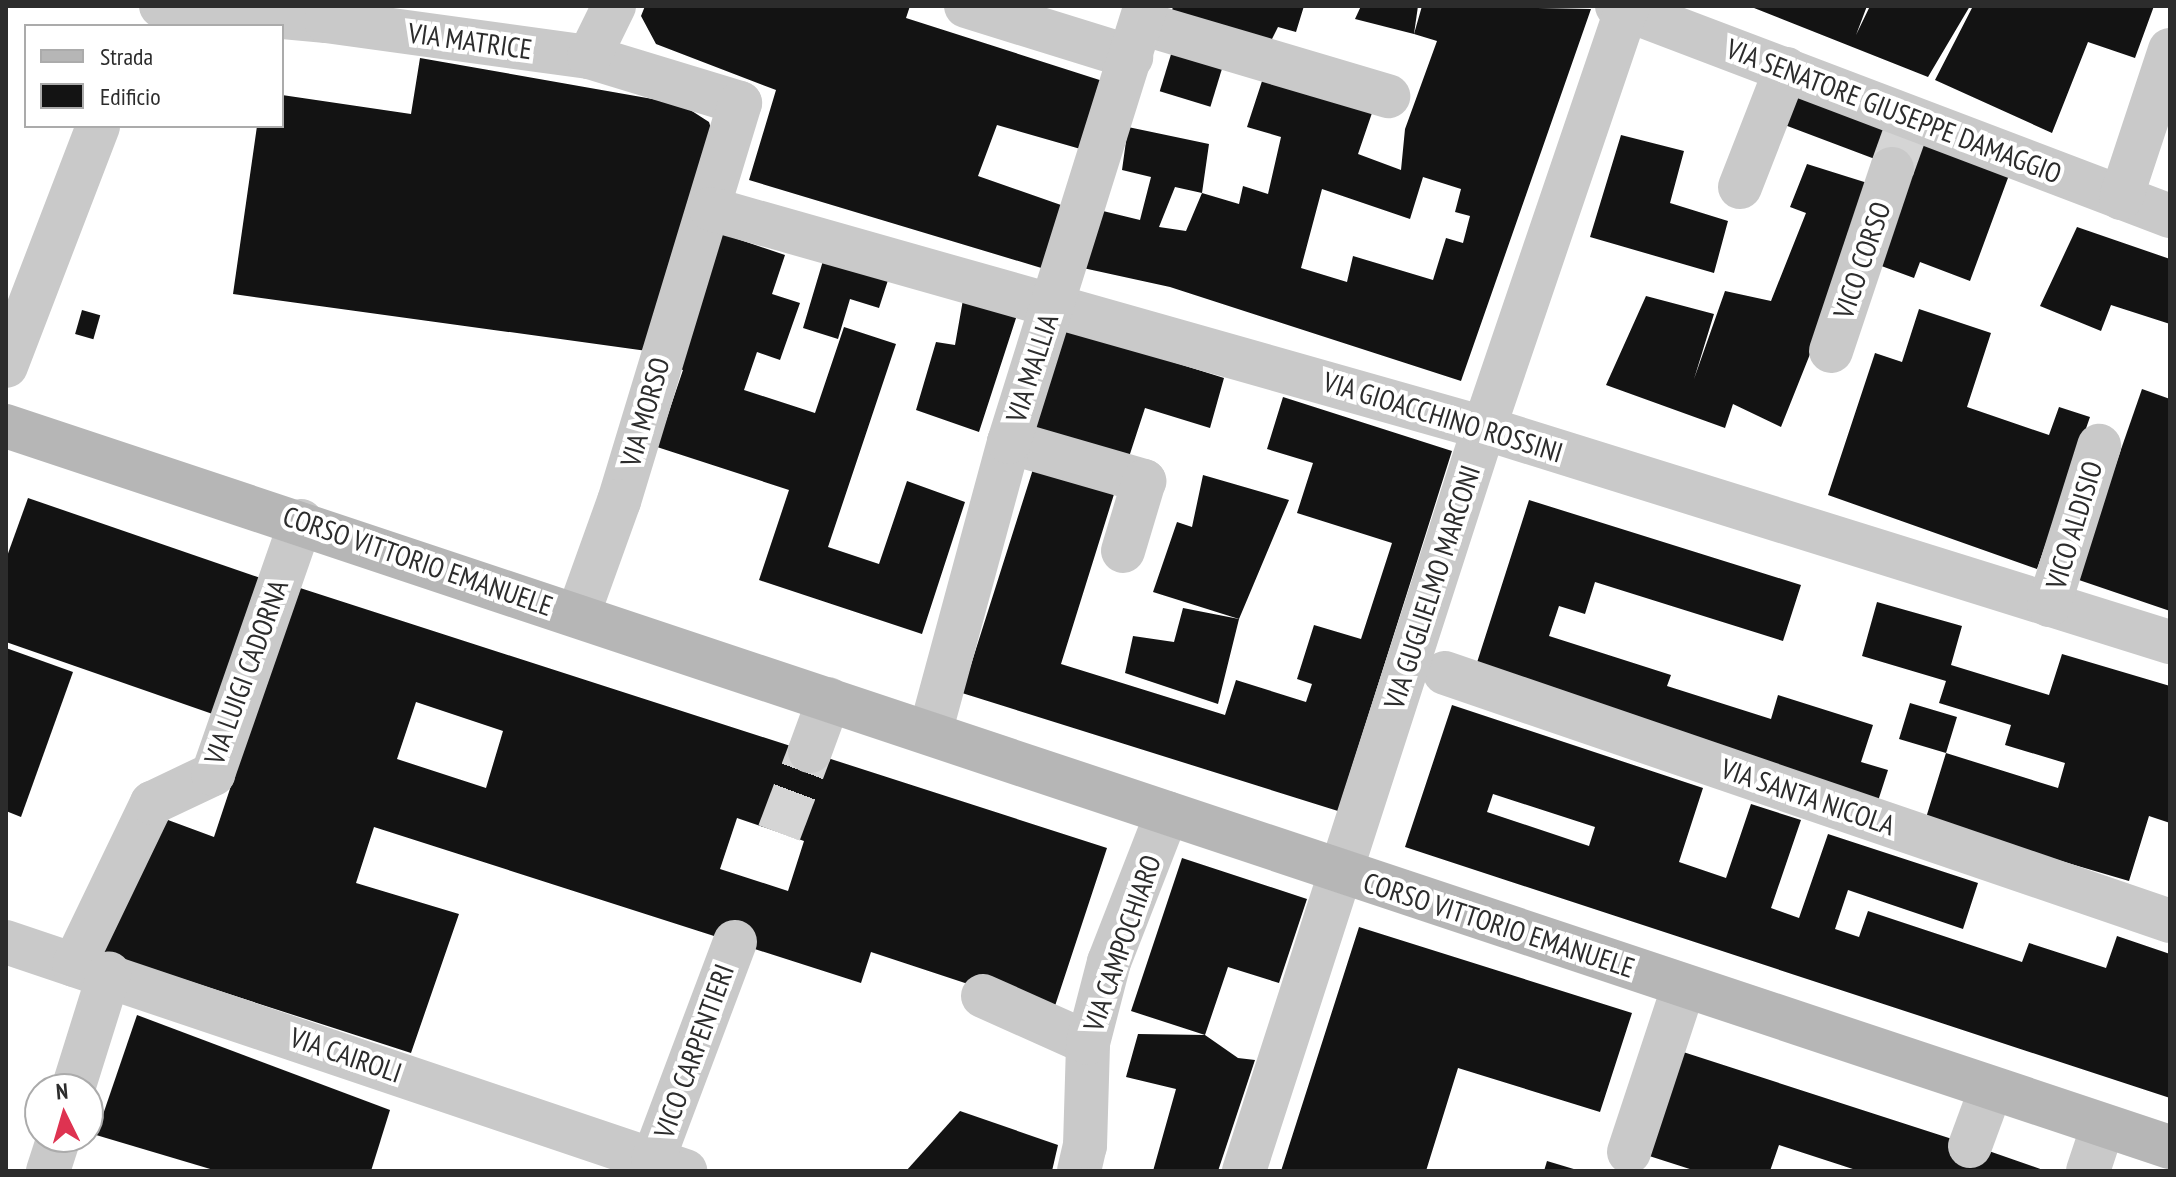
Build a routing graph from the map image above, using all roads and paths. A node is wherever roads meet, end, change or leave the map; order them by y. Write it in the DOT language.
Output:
graph roads {
  1 [pos="161,6"];
  2 [pos="614,6"];
  3 [pos="966,6"];
  4 [pos="1624,7"];
  5 [pos="327,13"];
  6 [pos="1140,28"];
  7 [pos="2170,50"];
  8 [pos="589,57"];
  9 [pos="1786,69"];
  10 [pos="1388,96"];
  11 [pos="97,128"];
  12 [pos="1892,169"];
  13 [pos="1740,187"];
  14 [pos="2121,198"];
  15 [pos="711,209"];
  16 [pos="2170,216"];
  17 [pos="1053,302"];
  18 [pos="1831,351"];
  19 [pos="6,366"];
  20 [pos="6,426"];
  21 [pos="1484,428"];
  22 [pos="1009,442"];
  23 [pos="2099,446"];
  24 [pos="301,521"];
  25 [pos="1123,551"];
  26 [pos="2049,605"];
  27 [pos="578,615"];
  28 [pos="2170,642"];
  29 [pos="1445,673"];
  30 [pos="829,699"];
  31 [pos="930,733"];
  32 [pos="810,751"];
  33 [pos="1167,813"];
  34 [pos="1339,871"];
  35 [pos="2170,921"];
  36 [pos="6,942"];
  37 [pos="735,942"];
  38 [pos="91,970"];
  39 [pos="1684,986"];
  40 [pos="983,996"];
  41 [pos="1088,1043"];
  42 [pos="75,1073"];
  43 [pos="1991,1089"];
  44 [pos="2103,1126"];
  45 [pos="1970,1146"];
  46 [pos="2170,1147"];
  47 [pos="1629,1152"];
  48 [pos="669,1166"];
  49 [pos="1079,1171"];
  50 [pos="1244,1171"];
  51 [pos="2088,1171"];
  1 -- 5 [label="street, VIA MATRICE"];
  2 -- 8 [label="street"];
  3 -- 6 [label="street"];
  4 -- 9 [label="street, VIA SENATORE GIUSEPPE DAMAGGIO"];
  4 -- 21 [label="street, VIA GUGLIELMO MARCONI"];
  5 -- 8 [label="street, VIA MATRICE"];
  6 -- 10 [label="street"];
  6 -- 17 [label="street, VIA MALLIA"];
  7 -- 14 [label="street"];
  8 -- 15 [label="street, VIA MATRICE"];
  9 -- 13 [label="street"];
  9 -- 14 [label="street, VIA SENATORE GIUSEPPE DAMAGGIO"];
  11 -- 19 [label="street"];
  12 -- 18 [label="street, VICO CORSO"];
  14 -- 16 [label="street, VIA SENATORE GIUSEPPE DAMAGGIO"];
  15 -- 17 [label="street, VIA GIOACCHINO ROSSINI"];
  15 -- 27 [label="street, VIA MORSO"];
  17 -- 21 [label="street, VIA GIOACCHINO ROSSINI"];
  17 -- 22 [label="street, VIA MALLIA"];
  20 -- 24 [label="street, CORSO VITTORIO EMANUELE"];
  21 -- 26 [label="street, VIA GIOACCHINO ROSSINI"];
  21 -- 34 [label="street, VIA GUGLIELMO MARCONI"];
  22 -- 25 [label="street"];
  22 -- 31 [label="street, VIA MALLIA"];
  23 -- 26 [label="street, VICO ALDISIO"];
  24 -- 27 [label="street, CORSO VITTORIO EMANUELE"];
  24 -- 38 [label="street, VIA LUIGI CADORNA"];
  26 -- 28 [label="street, VIA GIOACCHINO ROSSINI"];
  27 -- 30 [label="street, CORSO VITTORIO EMANUELE"];
  29 -- 35 [label="street, VIA SANTA NICOLA"];
  30 -- 31 [label="street, CORSO VITTORIO EMANUELE"];
  30 -- 32 [label="street"];
  31 -- 33 [label="street, CORSO VITTORIO EMANUELE"];
  33 -- 34 [label="street, CORSO VITTORIO EMANUELE"];
  33 -- 41 [label="street, VIA CAMPOCHIARO"];
  34 -- 39 [label="street, CORSO VITTORIO EMANUELE"];
  34 -- 50 [label="street, VIA GUGLIELMO MARCONI"];
  36 -- 38 [label="street, VIA CAIROLI"];
  37 -- 48 [label="street, VICO CARPENTIERI"];
  38 -- 42 [label="street, VIA LUIGI CADORNA"];
  38 -- 48 [label="street, VIA CAIROLI"];
  39 -- 43 [label="street, CORSO VITTORIO EMANUELE"];
  39 -- 47 [label="street"];
  40 -- 41 [label="street"];
  41 -- 49 [label="street, VIA CAMPOCHIARO"];
  43 -- 44 [label="street, CORSO VITTORIO EMANUELE"];
  43 -- 45 [label="street"];
  44 -- 46 [label="street, CORSO VITTORIO EMANUELE"];
  44 -- 51 [label="street"];
}
